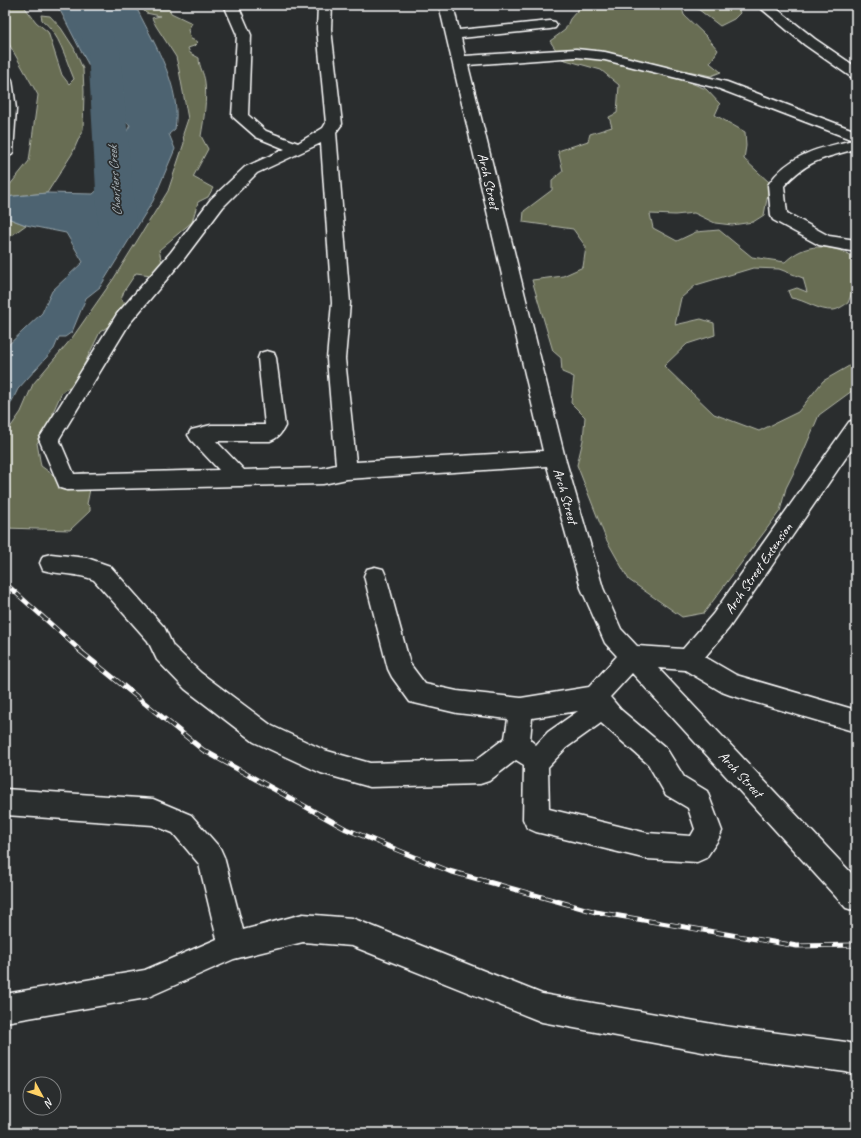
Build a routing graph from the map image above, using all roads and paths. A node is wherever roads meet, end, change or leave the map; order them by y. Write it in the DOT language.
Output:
graph roads {
  1 [pos="231,5"];
  2 [pos="325,5"];
  3 [pos="446,5"];
  4 [pos="764,5"];
  5 [pos="550,25"];
  6 [pos="454,34"];
  7 [pos="460,61"];
  8 [pos="856,74"];
  9 [pos="5,80"];
  10 [pos="328,131"];
  11 [pos="856,136"];
  12 [pos="856,144"];
  13 [pos="298,148"];
  14 [pos="5,152"];
  15 [pos="856,246"];
  16 [pos="267,358"];
  17 [pos="856,427"];
  18 [pos="555,458"];
  19 [pos="347,471"];
  20 [pos="239,478"];
  21 [pos="51,563"];
  22 [pos="375,576"];
  23 [pos="632,656"];
  24 [pos="688,660"];
  25 [pos="599,702"];
  26 [pos="521,709"];
  27 [pos="856,722"];
  28 [pos="517,744"];
  29 [pos="536,763"];
  30 [pos="5,802"];
  31 [pos="856,898"];
  32 [pos="233,946"];
  33 [pos="5,1008"];
  34 [pos="856,1060"];
  1 -- 13 [label="street"];
  2 -- 10 [label="street"];
  3 -- 6 [label="street, Arch Street"];
  4 -- 8 [label="street"];
  5 -- 6 [label="street"];
  6 -- 7 [label="street, Arch Street"];
  7 -- 11 [label="street"];
  7 -- 18 [label="street, Arch Street"];
  9 -- 14 [label="street"];
  10 -- 13 [label="street"];
  10 -- 19 [label="street"];
  12 -- 15 [label="street"];
  13 -- 20 [label="street"];
  16 -- 20 [label="street"];
  17 -- 24 [label="street, Arch Street Extension"];
  18 -- 19 [label="street"];
  18 -- 23 [label="street, Arch Street"];
  19 -- 20 [label="street"];
  21 -- 28 [label="street"];
  22 -- 26 [label="street"];
  23 -- 24 [label="street"];
  23 -- 25 [label="street"];
  23 -- 31 [label="street, Arch Street"];
  24 -- 27 [label="street"];
  25 -- 26 [label="street"];
  25 -- 29 [label="street"];
  25 -- 29 [label="street"];
  26 -- 28 [label="street"];
  28 -- 29 [label="street"];
  30 -- 32 [label="street"];
  32 -- 33 [label="street"];
  32 -- 34 [label="street"];
}
